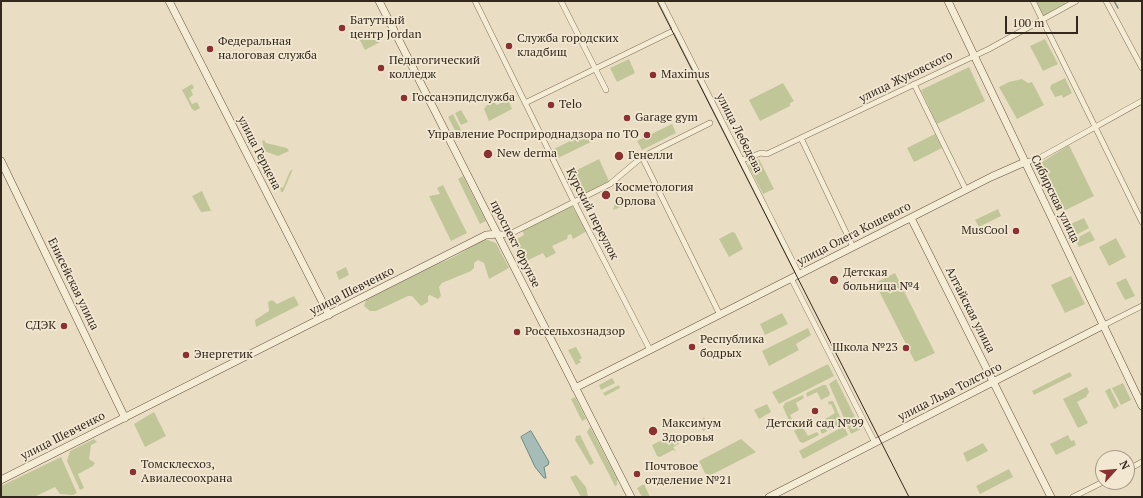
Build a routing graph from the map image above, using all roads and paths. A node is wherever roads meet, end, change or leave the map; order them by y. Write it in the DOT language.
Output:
graph roads {
  1 [pos="169,1"];
  2 [pos="379,1"];
  3 [pos="476,1"];
  4 [pos="561,1"];
  5 [pos="661,1"];
  6 [pos="948,1"];
  7 [pos="1033,1"];
  8 [pos="1076,1"];
  9 [pos="1106,1"];
  10 [pos="1042,19"];
  11 [pos="675,30"];
  12 [pos="974,56"];
  13 [pos="1142,68"];
  14 [pos="596,69"];
  15 [pos="914,84"];
  16 [pos="606,90"];
  17 [pos="1142,101"];
  18 [pos="525,104"];
  19 [pos="710,123"];
  20 [pos="1095,126"];
  21 [pos="800,138"];
  22 [pos="642,157"];
  23 [pos="742,160"];
  24 [pos="1,161"];
  25 [pos="1025,162"];
  26 [pos="966,190"];
  27 [pos="574,202"];
  28 [pos="911,218"];
  29 [pos="1142,222"];
  30 [pos="498,234"];
  31 [pos="853,247"];
  32 [pos="799,274"];
  33 [pos="791,278"];
  34 [pos="1142,306"];
  35 [pos="329,315"];
  36 [pos="720,315"];
  37 [pos="1104,325"];
  38 [pos="650,350"];
  39 [pos="994,382"];
  40 [pos="575,388"];
  41 [pos="1142,406"];
  42 [pos="125,418"];
  43 [pos="875,443"];
  44 [pos="1,480"];
  45 [pos="1095,486"];
  46 [pos="630,497"];
  47 [pos="769,497"];
  48 [pos="1051,497"];
  49 [pos="1073,497"];
  1 -- 35 [label="street, улица Герцена"];
  2 -- 30 [label="street, проспект Фрунзе"];
  3 -- 18 [label="street, Курский переулок"];
  4 -- 14 [label="street"];
  5 -- 11 [label="street, улица Лебедева"];
  6 -- 12 [label="street, Сибирская улица"];
  7 -- 10 [label="street"];
  8 -- 10 [label="street, улица Жуковского"];
  9 -- 13 [label="street"];
  10 -- 12 [label="street, улица Жуковского"];
  10 -- 20 [label="street"];
  11 -- 14 [label="street"];
  11 -- 23 [label="street, улица Лебедева"];
  12 -- 15 [label="street, улица Жуковского"];
  12 -- 25 [label="street, Сибирская улица"];
  14 -- 16 [label="street"];
  14 -- 18 [label="street"];
  15 -- 21 [label="street, улица Жуковского"];
  15 -- 26 [label="street"];
  17 -- 20 [label="street, улица Олега Кошевого"];
  18 -- 27 [label="street, Курский переулок"];
  19 -- 22 [label="street, улица Шевченко"];
  20 -- 25 [label="street, улица Олега Кошевого"];
  20 -- 29 [label="street"];
  21 -- 23 [label="street, улица Жуковского"];
  21 -- 31 [label="street"];
  22 -- 27 [label="street, улица Шевченко"];
  22 -- 36 [label="street"];
  23 -- 32 [label="street, улица Лебедева"];
  24 -- 42 [label="street, Енисейская улица"];
  25 -- 26 [label="street, улица Олега Кошевого"];
  25 -- 37 [label="street, Сибирская улица"];
  26 -- 28 [label="street, улица Олега Кошевого"];
  27 -- 30 [label="street, улица Шевченко"];
  27 -- 38 [label="street, Курский переулок"];
  28 -- 31 [label="street, улица Олега Кошевого"];
  28 -- 39 [label="street, Алтайская улица"];
  30 -- 35 [label="street, улица Шевченко"];
  30 -- 40 [label="street, проспект Фрунзе"];
  31 -- 32 [label="street, улица Олега Кошевого"];
  32 -- 33 [label="street, улица Олега Кошевого"];
  33 -- 36 [label="street, улица Олега Кошевого"];
  33 -- 43 [label="street"];
  34 -- 37 [label="street, улица Льва Толстого"];
  35 -- 42 [label="street, улица Шевченко"];
  36 -- 38 [label="street, улица Олега Кошевого"];
  37 -- 39 [label="street, улица Льва Толстого"];
  37 -- 41 [label="street, Сибирская улица"];
  38 -- 40 [label="street, улица Олега Кошевого"];
  39 -- 43 [label="street, улица Льва Толстого"];
  39 -- 48 [label="street, Алтайская улица"];
  40 -- 46 [label="street, проспект Фрунзе"];
  42 -- 44 [label="street, улица Шевченко"];
  43 -- 47 [label="street, улица Льва Толстого"];
  45 -- 49 [label="street"];
}
